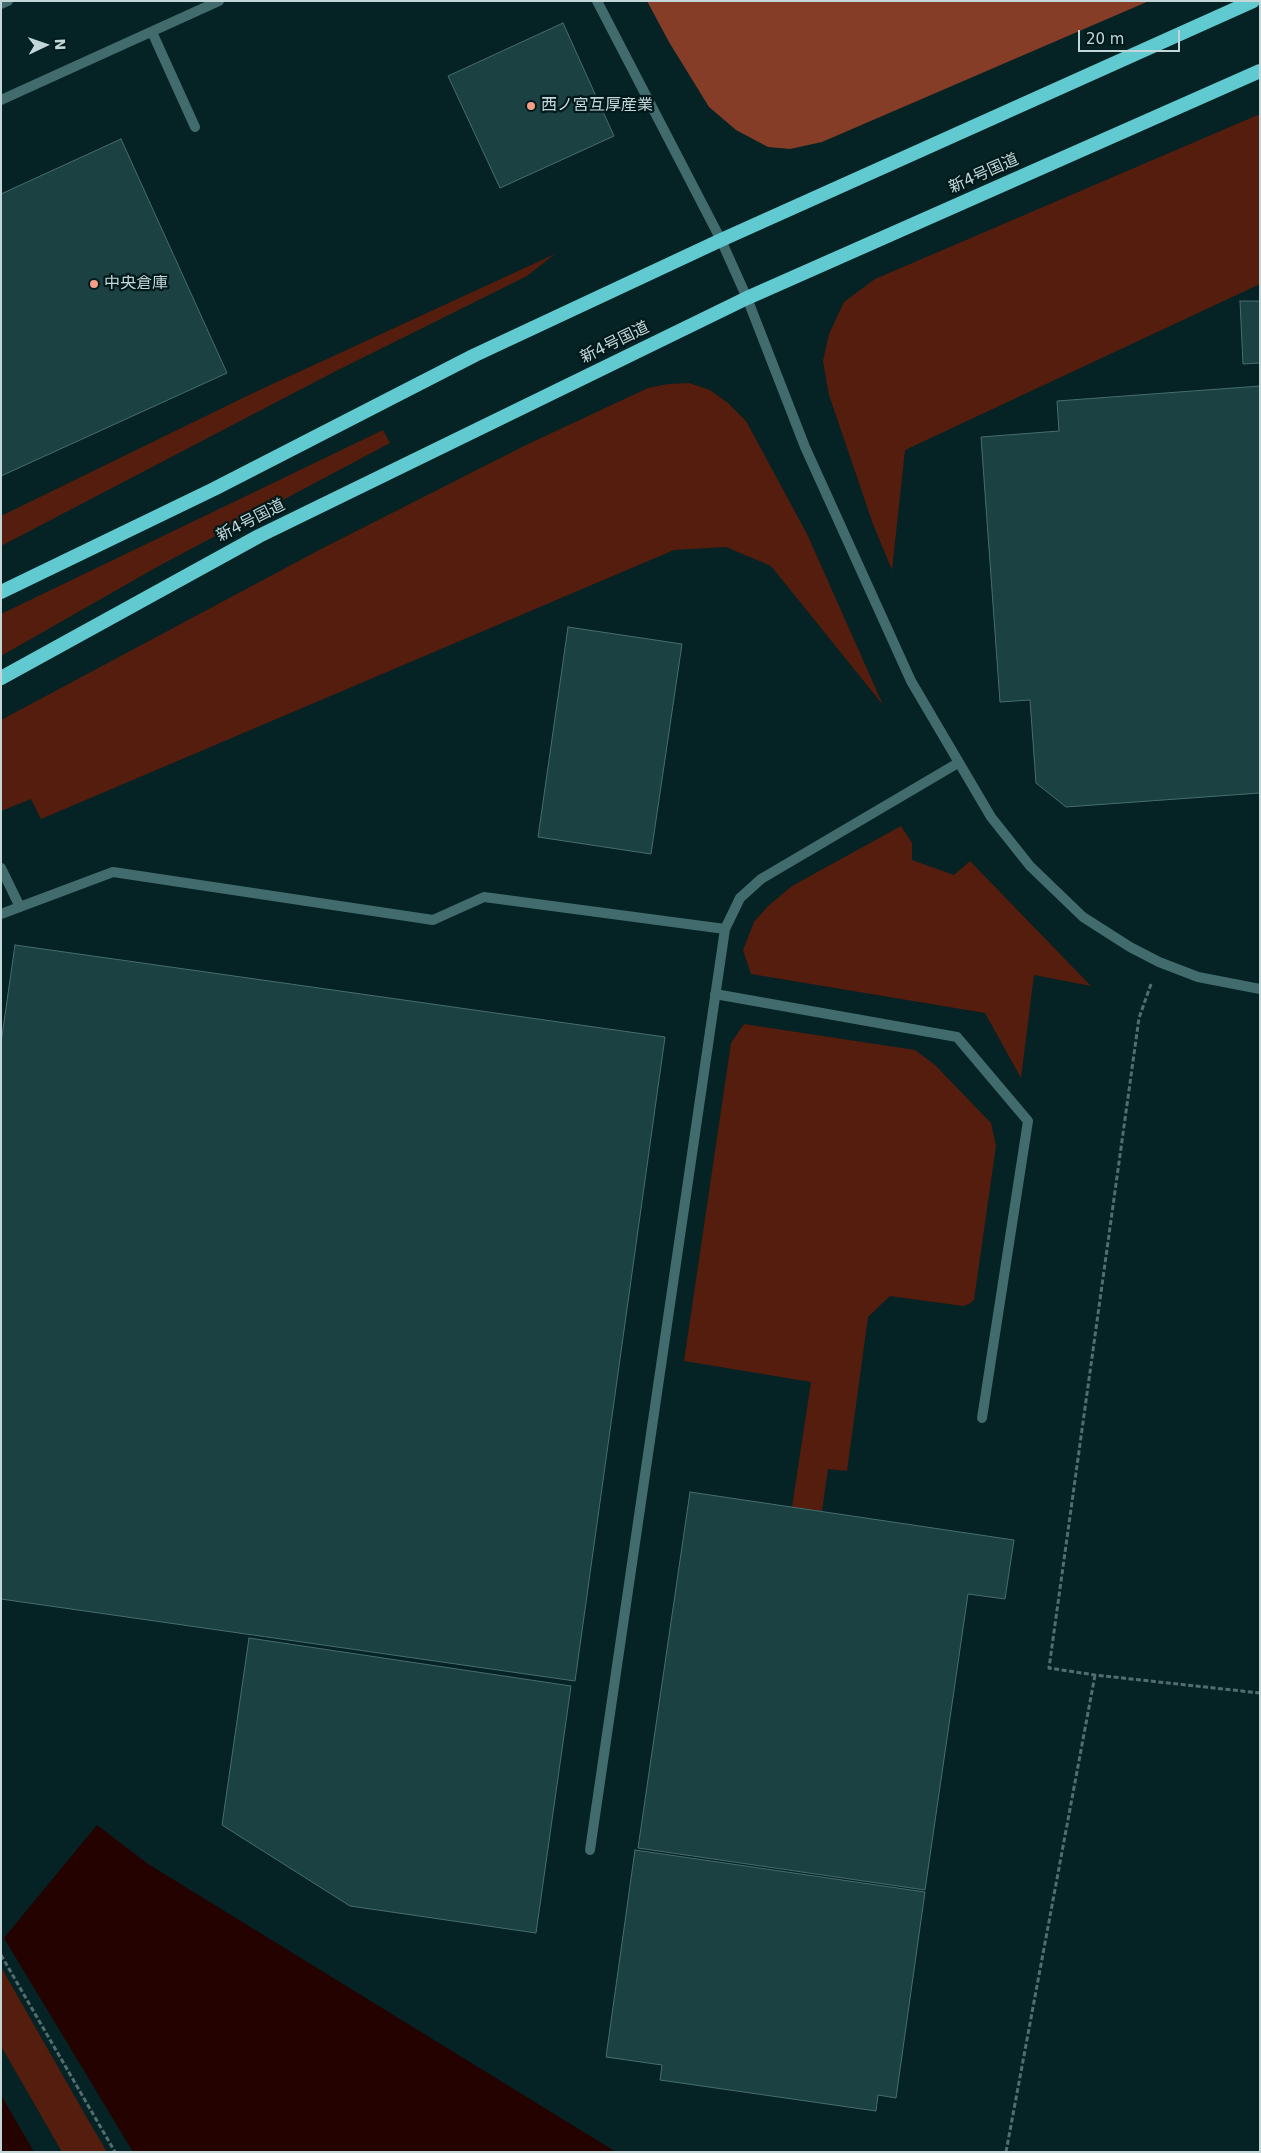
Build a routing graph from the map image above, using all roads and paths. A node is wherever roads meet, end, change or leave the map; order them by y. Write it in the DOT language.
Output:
graph roads {
  1 [pos="8,1"];
  2 [pos="219,1"];
  3 [pos="597,1"];
  4 [pos="1253,1"];
  5 [pos="1,4"];
  6 [pos="152,32"];
  7 [pos="1260,71"];
  8 [pos="1,100"];
  9 [pos="195,127"];
  10 [pos="722,240"];
  11 [pos="747,298"];
  12 [pos="1,592"];
  13 [pos="1,678"];
  14 [pos="958,762"];
  15 [pos="1,868"];
  16 [pos="20,907"];
  17 [pos="1,914"];
  18 [pos="725,929"];
  19 [pos="1158,962"];
  20 [pos="1260,989"];
  21 [pos="716,994"];
  22 [pos="982,1418"];
  23 [pos="1095,1675"];
  24 [pos="1260,1692"];
  25 [pos="590,1850"];
  26 [pos="1,1955"];
  27 [pos="115,2152"];
  28 [pos="1006,2152"];
  1 -- 5 [label="street"];
  2 -- 6 [label="street"];
  3 -- 10 [label="street"];
  4 -- 10 [label="highway"];
  6 -- 8 [label="street"];
  6 -- 9 [label="street"];
  7 -- 11 [label="highway, 新4号国道"];
  10 -- 11 [label="street"];
  10 -- 12 [label="highway"];
  11 -- 13 [label="highway, 新4号国道"];
  11 -- 14 [label="street"];
  14 -- 18 [label="street"];
  14 -- 19 [label="street"];
  15 -- 16 [label="street"];
  16 -- 17 [label="street"];
  16 -- 18 [label="street"];
  18 -- 21 [label="street"];
  19 -- 20 [label="street"];
  19 -- 23 [label="path"];
  21 -- 22 [label="street"];
  21 -- 25 [label="street"];
  23 -- 24 [label="path"];
  23 -- 28 [label="path"];
  26 -- 27 [label="path"];
}
